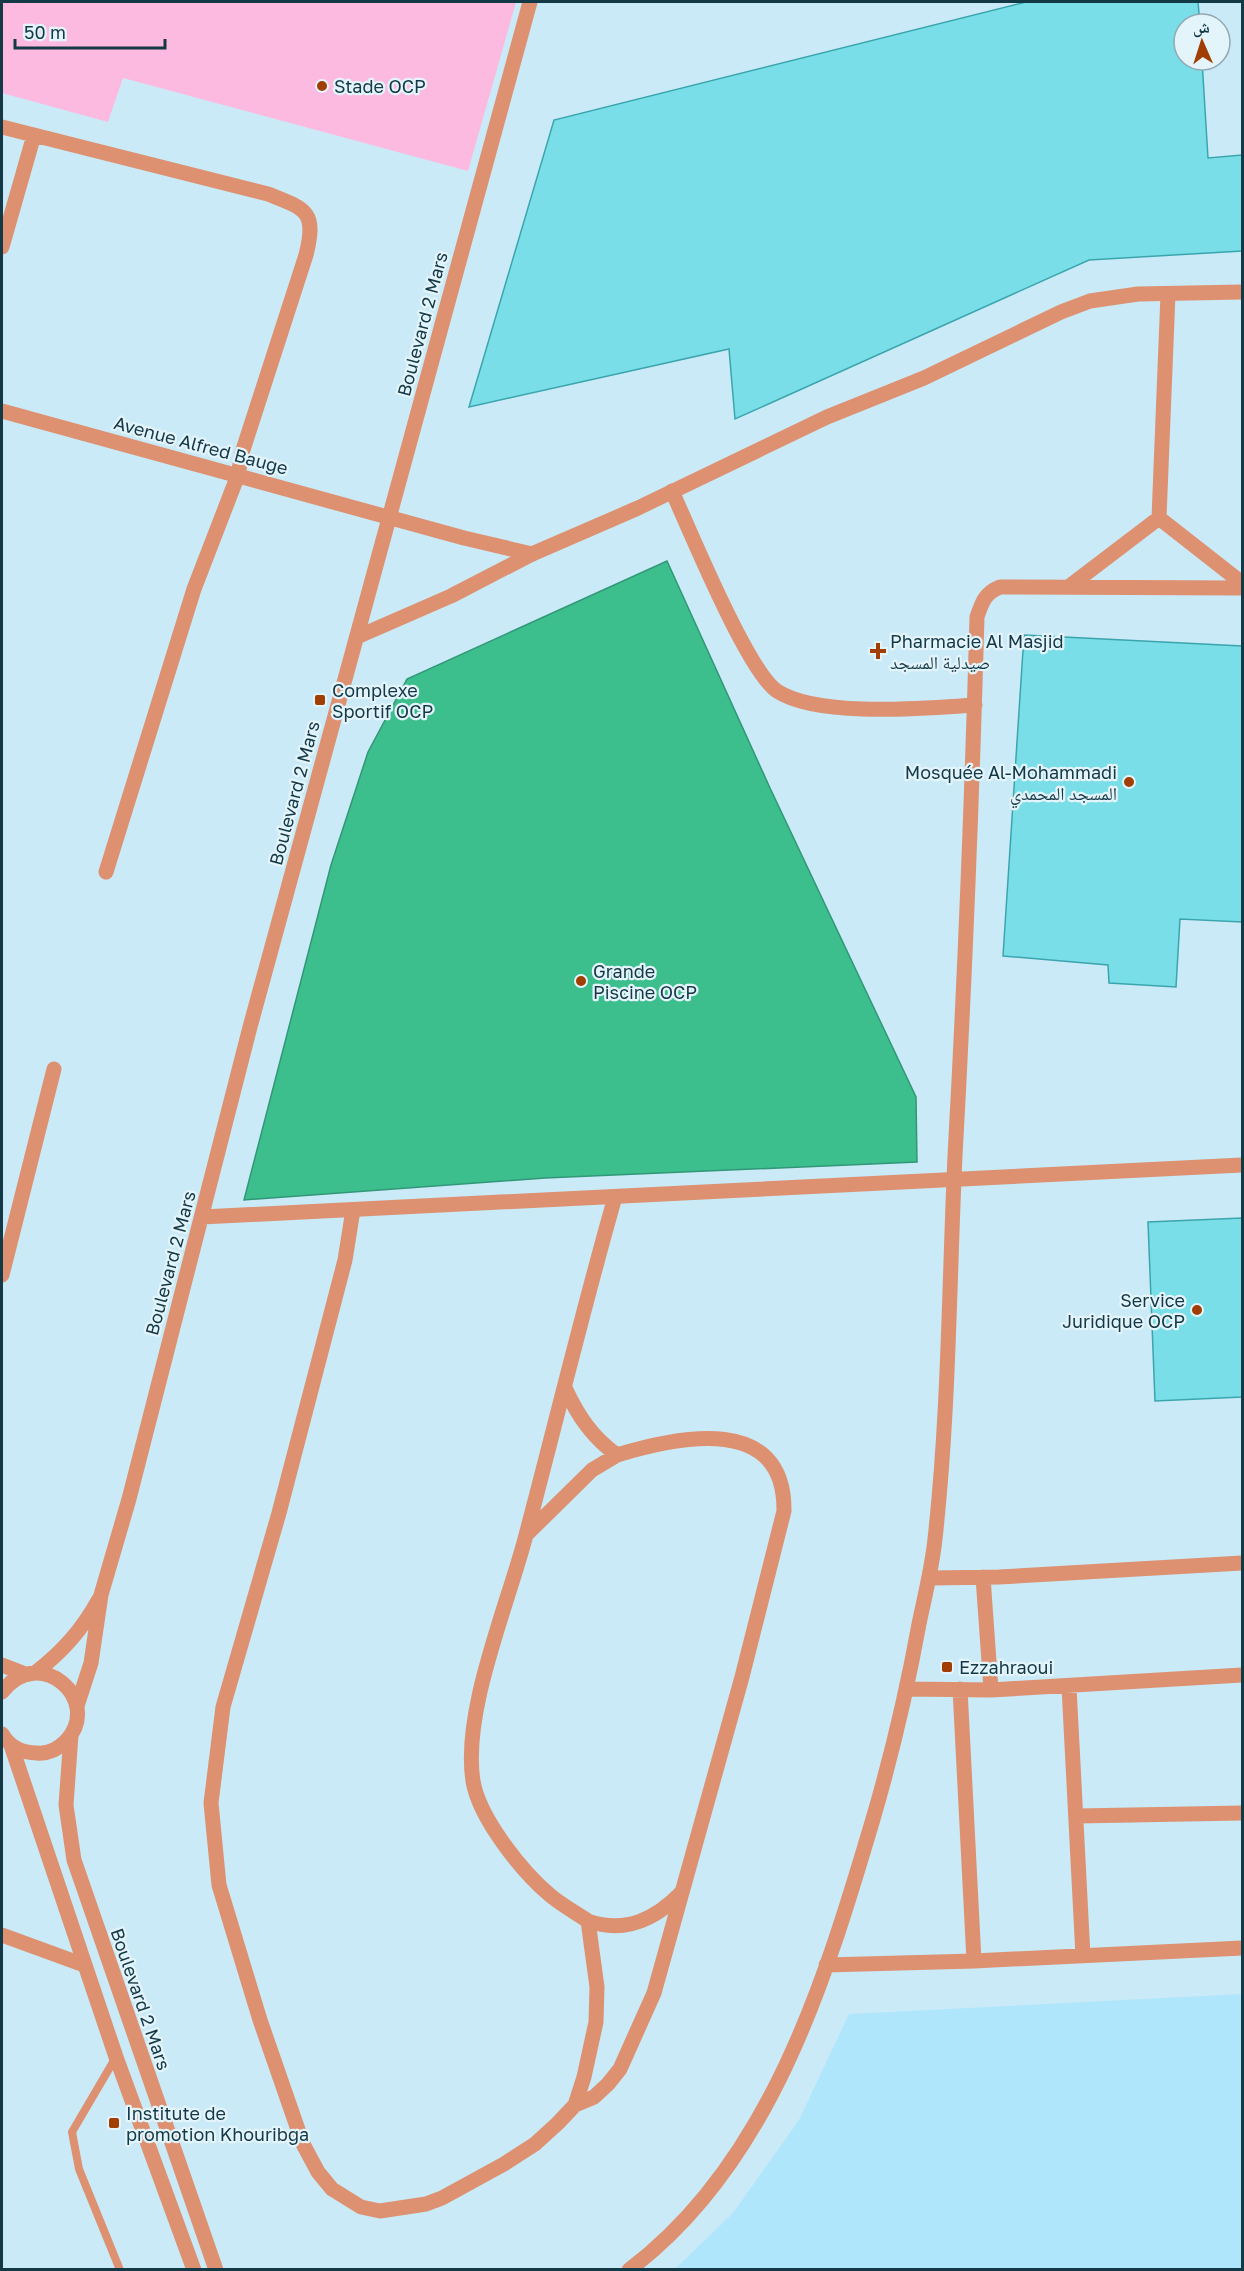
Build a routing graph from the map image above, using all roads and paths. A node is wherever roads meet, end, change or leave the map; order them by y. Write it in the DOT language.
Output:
graph roads {
  1 [pos="530,2"];
  2 [pos="2,127"];
  3 [pos="34,135"];
  4 [pos="2,247"];
  5 [pos="1242,292"];
  6 [pos="1168,294"];
  7 [pos="2,411"];
  8 [pos="238,475"];
  9 [pos="672,491"];
  10 [pos="389,516"];
  11 [pos="1160,518"];
  12 [pos="532,554"];
  13 [pos="1242,583"];
  14 [pos="1071,585"];
  15 [pos="1242,588"];
  16 [pos="357,637"];
  17 [pos="975,705"];
  18 [pos="106,872"];
  19 [pos="54,1069"];
  20 [pos="1242,1165"];
  21 [pos="954,1181"];
  22 [pos="615,1197"];
  23 [pos="353,1210"];
  24 [pos="202,1217"];
  25 [pos="2,1275"];
  26 [pos="565,1388"];
  27 [pos="617,1455"];
  28 [pos="526,1535"];
  29 [pos="1242,1563"];
  30 [pos="983,1577"];
  31 [pos="930,1578"];
  32 [pos="101,1595"];
  33 [pos="2,1665"];
  34 [pos="30,1673"];
  35 [pos="1242,1675"];
  36 [pos="1069,1686"];
  37 [pos="908,1689"];
  38 [pos="960,1689"];
  39 [pos="991,1690"];
  40 [pos="2,1692"];
  41 [pos="76,1706"];
  42 [pos="71,1735"];
  43 [pos="6,1739"];
  44 [pos="1242,1813"];
  45 [pos="1077,1816"];
  46 [pos="683,1891"];
  47 [pos="588,1921"];
  48 [pos="2,1935"];
  49 [pos="1242,1948"];
  50 [pos="1083,1956"];
  51 [pos="974,1961"];
  52 [pos="84,1965"];
  53 [pos="826,1965"];
  54 [pos="116,2057"];
  55 [pos="574,2104"];
  56 [pos="120,2270"];
  57 [pos="194,2270"];
  58 [pos="216,2270"];
  59 [pos="629,2270"];
  1 -- 10 [label="street, Boulevard 2 Mars"];
  2 -- 3 [label="street"];
  3 -- 4 [label="street"];
  3 -- 8 [label="street"];
  5 -- 6 [label="street"];
  6 -- 9 [label="street"];
  6 -- 11 [label="street"];
  7 -- 8 [label="street, Avenue Alfred Bauge"];
  8 -- 10 [label="street, Avenue Alfred Bauge"];
  8 -- 18 [label="street"];
  9 -- 12 [label="street"];
  9 -- 17 [label="street"];
  10 -- 12 [label="street, Avenue Alfred Bauge"];
  10 -- 16 [label="street, Boulevard 2 Mars"];
  11 -- 13 [label="street"];
  11 -- 14 [label="street"];
  12 -- 16 [label="street"];
  14 -- 15 [label="street"];
  14 -- 17 [label="street"];
  16 -- 24 [label="street, Boulevard 2 Mars"];
  17 -- 21 [label="street"];
  19 -- 25 [label="street"];
  20 -- 21 [label="street"];
  21 -- 22 [label="street"];
  21 -- 31 [label="street"];
  22 -- 23 [label="street"];
  22 -- 26 [label="street"];
  23 -- 24 [label="street"];
  23 -- 55 [label="street"];
  24 -- 32 [label="street, Boulevard 2 Mars"];
  26 -- 27 [label="street"];
  26 -- 28 [label="street"];
  27 -- 28 [label="street"];
  27 -- 46 [label="street"];
  28 -- 47 [label="street"];
  29 -- 30 [label="street"];
  30 -- 31 [label="street"];
  30 -- 39 [label="street"];
  31 -- 37 [label="street"];
  32 -- 34 [label="street"];
  32 -- 41 [label="street, Boulevard 2 Mars"];
  33 -- 34 [label="street"];
  34 -- 40 [label="street"];
  34 -- 41 [label="street"];
  35 -- 36 [label="street"];
  36 -- 39 [label="street"];
  36 -- 45 [label="street"];
  37 -- 38 [label="street"];
  37 -- 53 [label="street"];
  38 -- 39 [label="street"];
  38 -- 51 [label="street"];
  41 -- 42 [label="street, Boulevard 2 Mars"];
  42 -- 43 [label="street"];
  42 -- 58 [label="street, Boulevard 2 Mars"];
  43 -- 52 [label="street"];
  44 -- 45 [label="street"];
  45 -- 50 [label="street"];
  46 -- 47 [label="street"];
  46 -- 55 [label="street"];
  47 -- 55 [label="street"];
  48 -- 52 [label="street"];
  49 -- 50 [label="street"];
  50 -- 51 [label="street"];
  51 -- 53 [label="street"];
  52 -- 54 [label="street"];
  53 -- 59 [label="street"];
  54 -- 56 [label="lane"];
  54 -- 57 [label="street"];
}
